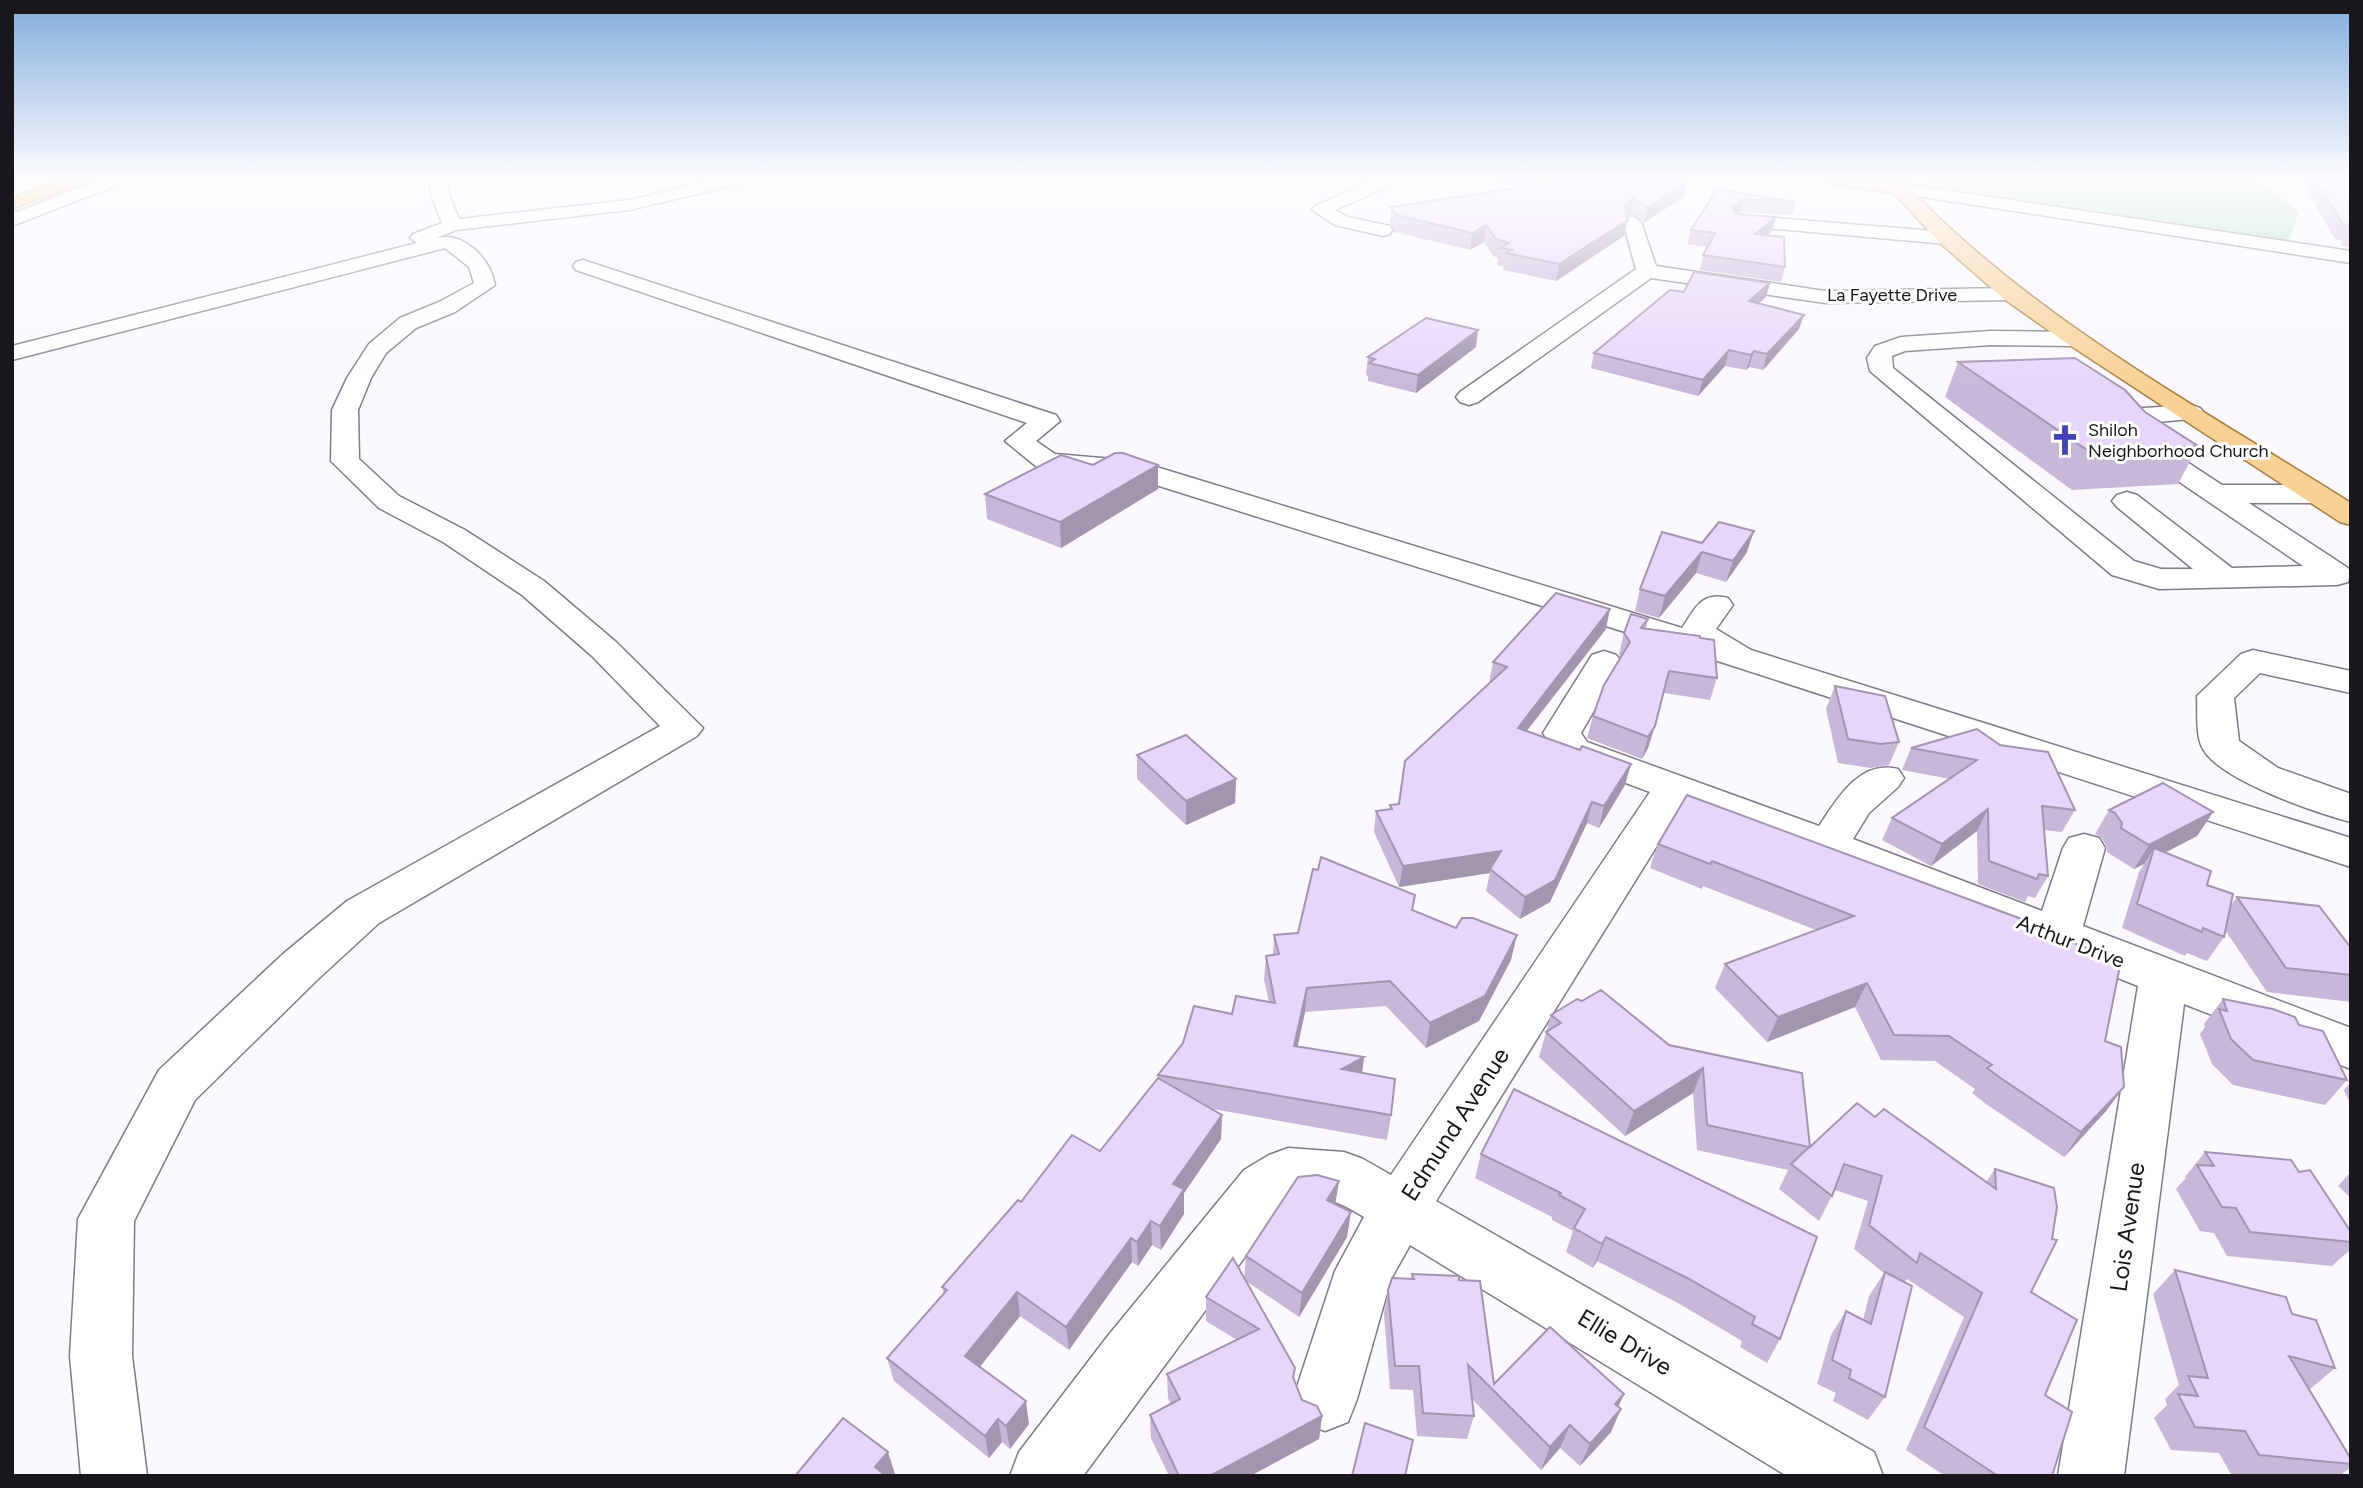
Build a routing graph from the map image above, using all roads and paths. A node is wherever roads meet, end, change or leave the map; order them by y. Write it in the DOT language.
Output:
graph roads {
  1 [pos="384,248"];
  2 [pos="419,248"];
  3 [pos="459,248"];
  4 [pos="1640,248"];
  5 [pos="1958,248"];
  6 [pos="2295,248"];
  7 [pos="2351,257"];
  8 [pos="583,266"];
  9 [pos="1647,271"];
  10 [pos="2012,294"];
  11 [pos="2076,339"];
  12 [pos="12,346"];
  13 [pos="12,353"];
  14 [pos="1469,397"];
  15 [pos="2191,413"];
  16 [pos="2213,494"];
  17 [pos="2317,494"];
  18 [pos="2127,501"];
  19 [pos="2351,516"];
  20 [pos="2226,579"];
  21 [pos="1716,605"];
  22 [pos="1739,657"];
  23 [pos="1604,662"];
  24 [pos="2351,682"];
  25 [pos="1884,778"];
  26 [pos="1674,786"];
  27 [pos="2351,809"];
  28 [pos="1828,846"];
  29 [pos="2084,848"];
  30 [pos="2351,853"];
  31 [pos="2057,936"];
  32 [pos="2163,978"];
  33 [pos="2351,1049"];
  34 [pos="1401,1208"];
  35 [pos="1325,1399"];
  36 [pos="114,1476"];
  37 [pos="1043,1476"];
  38 [pos="1850,1476"];
  39 [pos="2091,1476"];
  1 -- 12 [label="street"];
  2 -- 13 [label="street"];
  3 -- 36 [label="street"];
  4 -- 9 [label="street"];
  5 -- 10 [label="main road"];
  6 -- 7 [label="street"];
  8 -- 22 [label="street"];
  9 -- 10 [label="street, La Fayette Drive"];
  9 -- 14 [label="street"];
  10 -- 11 [label="main road"];
  11 -- 15 [label="main road"];
  11 -- 20 [label="street"];
  15 -- 16 [label="street"];
  15 -- 17 [label="main road"];
  16 -- 17 [label="street"];
  16 -- 20 [label="street"];
  17 -- 19 [label="main road"];
  18 -- 20 [label="street"];
  21 -- 22 [label="street"];
  22 -- 30 [label="street"];
  23 -- 26 [label="street, Arthur Drive"];
  24 -- 27 [label="street"];
  25 -- 28 [label="street"];
  26 -- 28 [label="street, Arthur Drive"];
  26 -- 34 [label="street, Edmund Avenue"];
  28 -- 31 [label="street, Arthur Drive"];
  29 -- 31 [label="street"];
  31 -- 32 [label="street, Arthur Drive"];
  32 -- 33 [label="street, Arthur Drive"];
  32 -- 39 [label="street, Lois Avenue"];
  34 -- 35 [label="street"];
  34 -- 37 [label="street, Edmund Avenue"];
  34 -- 38 [label="street, Ellie Drive"];
}
